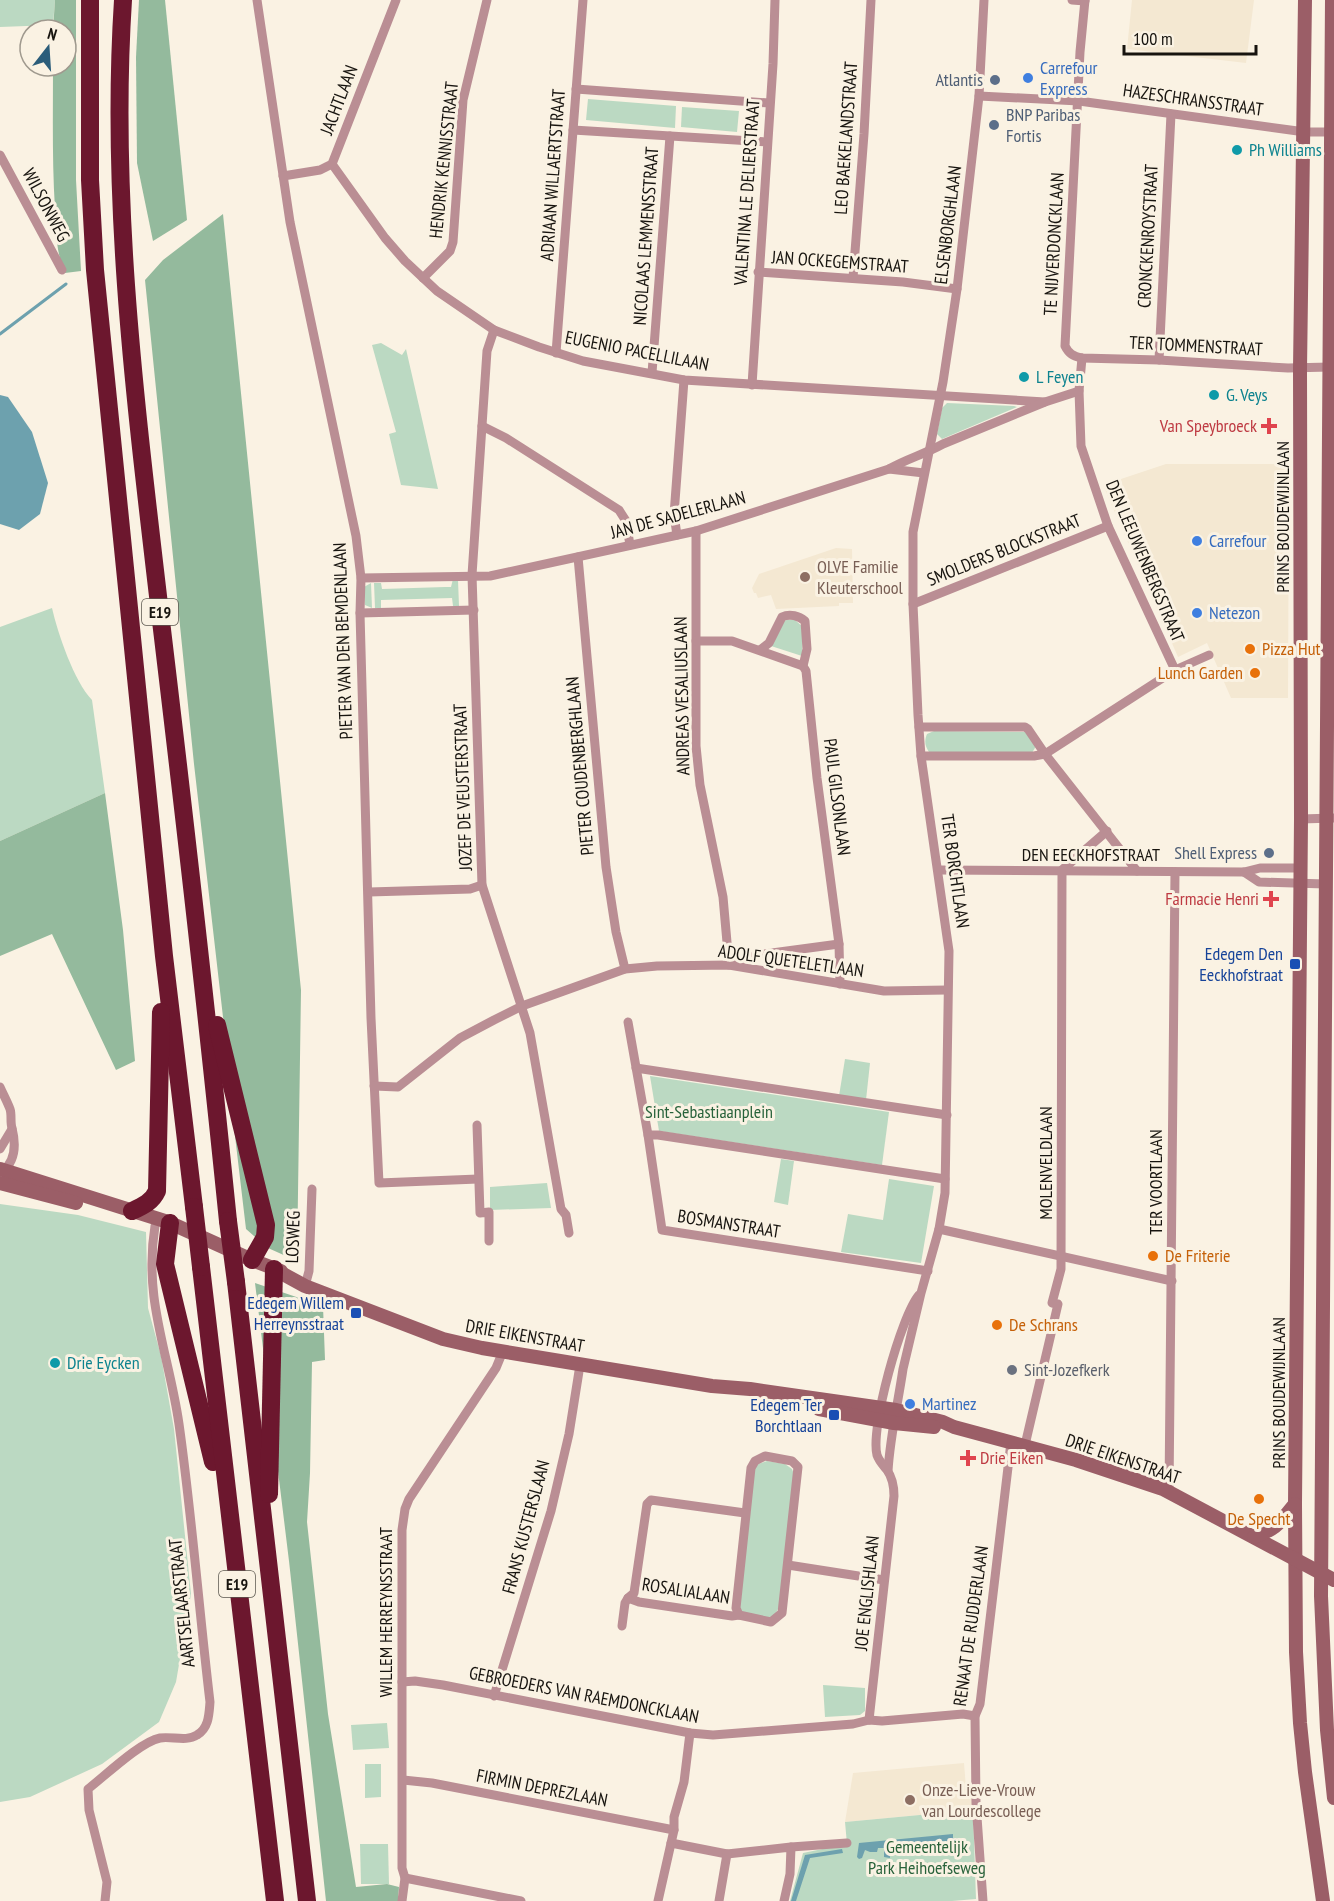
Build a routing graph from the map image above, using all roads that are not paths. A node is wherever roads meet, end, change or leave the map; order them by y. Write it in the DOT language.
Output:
graph roads {
  1 [pos="90,0"];
  2 [pos="123,0"];
  3 [pos="257,0"];
  4 [pos="396,0"];
  5 [pos="487,0"];
  6 [pos="583,0"];
  7 [pos="775,0"];
  8 [pos="871,0"];
  9 [pos="984,0"];
  10 [pos="1072,0"];
  11 [pos="1305,0"];
  12 [pos="1332,0"];
  13 [pos="1085,1"];
  14 [pos="576,89"];
  15 [pos="979,96"];
  16 [pos="1078,101"];
  17 [pos="769,103"];
  18 [pos="1171,114"];
  19 [pos="573,130"];
  20 [pos="1305,132"];
  21 [pos="1331,132"];
  22 [pos="670,136"];
  23 [pos="767,142"];
  24 [pos="0,155"];
  25 [pos="332,164"];
  26 [pos="283,176"];
  27 [pos="62,270"];
  28 [pos="758,272"];
  29 [pos="423,278"];
  30 [pos="853,278"];
  31 [pos="957,289"];
  32 [pos="494,330"];
  33 [pos="556,353"];
  34 [pos="1082,358"];
  35 [pos="1159,360"];
  36 [pos="1330,367"];
  37 [pos="1300,369"];
  38 [pos="652,374"];
  39 [pos="684,380"];
  40 [pos="752,385"];
  41 [pos="1078,391"];
  42 [pos="939,397"];
  43 [pos="1045,402"];
  44 [pos="482,426"];
  45 [pos="928,452"];
  46 [pos="889,469"];
  47 [pos="924,473"];
  48 [pos="1108,526"];
  49 [pos="696,531"];
  50 [pos="677,535"];
  51 [pos="630,545"];
  52 [pos="578,557"];
  53 [pos="472,575"];
  54 [pos="361,579"];
  55 [pos="913,604"];
  56 [pos="474,610"];
  57 [pos="360,613"];
  58 [pos="696,641"];
  59 [pos="760,650"];
  60 [pos="1209,655"];
  61 [pos="803,666"];
  62 [pos="1175,670"];
  63 [pos="919,727"];
  64 [pos="1045,754"];
  65 [pos="921,756"];
  66 [pos="1331,818"];
  67 [pos="1301,819"];
  68 [pos="1107,831"];
  69 [pos="1301,868"];
  70 [pos="939,870"];
  71 [pos="1062,870"];
  72 [pos="1137,872"];
  73 [pos="1175,872"];
  74 [pos="1244,872"];
  75 [pos="1298,884"];
  76 [pos="1325,884"];
  77 [pos="482,885"];
  78 [pos="369,892"];
  79 [pos="839,944"];
  80 [pos="164,956"];
  81 [pos="729,965"];
  82 [pos="625,969"];
  83 [pos="840,984"];
  84 [pos="204,988"];
  85 [pos="947,990"];
  86 [pos="522,1006"];
  87 [pos="628,1022"];
  88 [pos="636,1068"];
  89 [pos="374,1086"];
  90 [pos="0,1087"];
  91 [pos="947,1115"];
  92 [pos="477,1125"];
  93 [pos="12,1129"];
  94 [pos="648,1136"];
  95 [pos="0,1149"];
  96 [pos="14,1153"];
  97 [pos="1,1174"];
  98 [pos="31,1179"];
  99 [pos="478,1179"];
  100 [pos="945,1179"];
  101 [pos="312,1189"];
  102 [pos="132,1210"];
  103 [pos="164,1226"];
  104 [pos="939,1229"];
  105 [pos="569,1233"];
  106 [pos="489,1241"];
  107 [pos="1062,1257"];
  108 [pos="252,1260"];
  109 [pos="274,1269"];
  110 [pos="928,1270"];
  111 [pos="1172,1281"];
  112 [pos="306,1282"];
  113 [pos="921,1293"];
  114 [pos="503,1351"];
  115 [pos="580,1365"];
  116 [pos="880,1414"];
  117 [pos="895,1417"];
  118 [pos="1011,1442"];
  119 [pos="1025,1445"];
  120 [pos="888,1471"];
  121 [pos="1169,1492"];
  122 [pos="1295,1504"];
  123 [pos="746,1513"];
  124 [pos="1295,1518"];
  125 [pos="1322,1519"];
  126 [pos="1254,1538"];
  127 [pos="232,1540"];
  128 [pos="267,1547"];
  129 [pos="1296,1559"];
  130 [pos="788,1565"];
  131 [pos="1321,1572"];
  132 [pos="884,1580"];
  133 [pos="1334,1580"];
  134 [pos="628,1598"];
  135 [pos="1334,1606"];
  136 [pos="739,1615"];
  137 [pos="1321,1617"];
  138 [pos="622,1626"];
  139 [pos="402,1682"];
  140 [pos="494,1696"];
  141 [pos="975,1716"];
  142 [pos="869,1720"];
  143 [pos="690,1733"];
  144 [pos="1330,1770"];
  145 [pos="1305,1772"];
  146 [pos="403,1780"];
  147 [pos="1334,1798"];
  148 [pos="674,1830"];
  149 [pos="670,1843"];
  150 [pos="847,1843"];
  151 [pos="791,1848"];
  152 [pos="727,1854"];
  153 [pos="405,1878"];
  154 [pos="105,1901"];
  155 [pos="275,1901"];
  156 [pos="307,1901"];
  157 [pos="402,1901"];
  158 [pos="521,1901"];
  159 [pos="658,1901"];
  160 [pos="719,1901"];
  161 [pos="784,1901"];
  162 [pos="983,1901"];
  163 [pos="1323,1901"];
  1 -- 80 [label="highway, E19"];
  2 -- 84 [label="highway, E19"];
  3 -- 26 [label="street, PIETER VAN DEN BEMDENLAAN"];
  4 -- 25 [label="street, JACHTLAAN"];
  5 -- 29 [label="street, HENDRIK KENNISSTRAAT"];
  6 -- 14 [label="street, ADRIAAN WILLAERTSTRAAT"];
  7 -- 17 [label="street, VALENTINA LE DELIERSTRAAT"];
  8 -- 30 [label="street, LEO BAEKELANDSTRAAT"];
  9 -- 15 [label="street, ELSENBORGHLAAN"];
  10 -- 13 [label="street"];
  11 -- 20 [label="main road, PRINS BOUDEWIJNLAAN"];
  12 -- 21 [label="main road"];
  13 -- 16 [label="street, TE NIJVERDONCKLAAN"];
  14 -- 17 [label="street"];
  14 -- 19 [label="street, ADRIAAN WILLAERTSTRAAT"];
  15 -- 16 [label="street, HAZESCHRANSSTRAAT"];
  15 -- 31 [label="street, ELSENBORGHLAAN"];
  16 -- 18 [label="street, HAZESCHRANSSTRAAT"];
  16 -- 34 [label="street, TE NIJVERDONCKLAAN"];
  17 -- 23 [label="street, VALENTINA LE DELIERSTRAAT"];
  18 -- 20 [label="street, HAZESCHRANSSTRAAT"];
  18 -- 35 [label="street, CRONCKENROYSTRAAT"];
  19 -- 22 [label="street"];
  19 -- 33 [label="street, ADRIAAN WILLAERTSTRAAT"];
  20 -- 21 [label="street, HAZESCHRANSSTRAAT"];
  20 -- 37 [label="main road, PRINS BOUDEWIJNLAAN"];
  21 -- 36 [label="main road"];
  22 -- 23 [label="street"];
  22 -- 38 [label="street, NICOLAAS LEMMENSSTRAAT"];
  23 -- 28 [label="street, VALENTINA LE DELIERSTRAAT"];
  24 -- 27 [label="street, WILSONWEG"];
  25 -- 26 [label="street, JACHTLAAN"];
  25 -- 29 [label="street, EUGENIO PACELLILAAN"];
  26 -- 54 [label="street, PIETER VAN DEN BEMDENLAAN"];
  28 -- 30 [label="street, JAN OCKEGEMSTRAAT"];
  28 -- 40 [label="street, VALENTINA LE DELIERSTRAAT"];
  29 -- 32 [label="street, EUGENIO PACELLILAAN"];
  30 -- 31 [label="street, JAN OCKEGEMSTRAAT"];
  31 -- 42 [label="street, ELSENBORGHLAAN"];
  32 -- 33 [label="street, EUGENIO PACELLILAAN"];
  32 -- 44 [label="street, JOZEF DE VEUSTERSTRAAT"];
  33 -- 38 [label="street, EUGENIO PACELLILAAN"];
  34 -- 35 [label="street, TER TOMMENSTRAAT"];
  34 -- 41 [label="street, DEN LEEUWENBERGSTRAAT"];
  35 -- 37 [label="street, TER TOMMENSTRAAT"];
  36 -- 37 [label="street, TER TOMMENSTRAAT"];
  36 -- 66 [label="main road"];
  37 -- 67 [label="main road, PRINS BOUDEWIJNLAAN"];
  38 -- 39 [label="street, EUGENIO PACELLILAAN"];
  39 -- 40 [label="street, EUGENIO PACELLILAAN"];
  39 -- 50 [label="street"];
  40 -- 42 [label="street, EUGENIO PACELLILAAN"];
  41 -- 43 [label="street, JAN DE SADELERLAAN"];
  41 -- 48 [label="street, DEN LEEUWENBERGSTRAAT"];
  42 -- 43 [label="street, EUGENIO PACELLILAAN"];
  42 -- 45 [label="street, ELSENBORGHLAAN"];
  43 -- 45 [label="street, JAN DE SADELERLAAN"];
  44 -- 51 [label="street"];
  44 -- 53 [label="street, JOZEF DE VEUSTERSTRAAT"];
  45 -- 46 [label="street, JAN DE SADELERLAAN"];
  45 -- 47 [label="street, TER BORCHTLAAN"];
  46 -- 47 [label="street, JAN DE SADELERLAAN"];
  46 -- 49 [label="street, JAN DE SADELERLAAN"];
  47 -- 55 [label="street, TER BORCHTLAAN"];
  48 -- 55 [label="street, SMOLDERS BLOCKSTRAAT"];
  48 -- 62 [label="street, DEN LEEUWENBERGSTRAAT"];
  49 -- 50 [label="street, JAN DE SADELERLAAN"];
  49 -- 58 [label="street, ANDREAS VESALIUSLAAN"];
  50 -- 51 [label="street, JAN DE SADELERLAAN"];
  51 -- 52 [label="street, JAN DE SADELERLAAN"];
  52 -- 53 [label="street, JAN DE SADELERLAAN"];
  52 -- 82 [label="street, PIETER COUDENBERGHLAAN"];
  53 -- 54 [label="street, JAN DE SADELERLAAN"];
  53 -- 56 [label="street, JOZEF DE VEUSTERSTRAAT"];
  54 -- 57 [label="street, PIETER VAN DEN BEMDENLAAN"];
  55 -- 63 [label="street, TER BORCHTLAAN"];
  56 -- 57 [label="street"];
  56 -- 77 [label="street, JOZEF DE VEUSTERSTRAAT"];
  57 -- 78 [label="street, PIETER VAN DEN BEMDENLAAN"];
  58 -- 59 [label="street"];
  58 -- 81 [label="street, ANDREAS VESALIUSLAAN"];
  59 -- 61 [label="street"];
  59 -- 61 [label="street, PAUL GILSONLAAN"];
  60 -- 62 [label="street"];
  61 -- 79 [label="street, PAUL GILSONLAAN"];
  62 -- 64 [label="street"];
  63 -- 64 [label="street"];
  63 -- 65 [label="street, TER BORCHTLAAN"];
  64 -- 65 [label="street"];
  64 -- 68 [label="street"];
  65 -- 70 [label="street, TER BORCHTLAAN"];
  66 -- 67 [label="street"];
  66 -- 76 [label="main road"];
  67 -- 69 [label="main road, PRINS BOUDEWIJNLAAN"];
  68 -- 71 [label="street"];
  68 -- 72 [label="street"];
  69 -- 74 [label="street, DEN EECKHOFSTRAAT"];
  69 -- 75 [label="main road, PRINS BOUDEWIJNLAAN"];
  70 -- 71 [label="street, DEN EECKHOFSTRAAT"];
  70 -- 85 [label="street, TER BORCHTLAAN"];
  71 -- 72 [label="street, DEN EECKHOFSTRAAT"];
  71 -- 107 [label="street, MOLENVELDLAAN"];
  72 -- 73 [label="street, DEN EECKHOFSTRAAT"];
  73 -- 74 [label="street, DEN EECKHOFSTRAAT"];
  73 -- 111 [label="street, TER VOORTLAAN"];
  74 -- 75 [label="street, DEN EECKHOFSTRAAT"];
  75 -- 76 [label="street"];
  75 -- 122 [label="main road, PRINS BOUDEWIJNLAAN"];
  76 -- 125 [label="main road"];
  77 -- 78 [label="street"];
  77 -- 86 [label="street, JOZEF DE VEUSTERSTRAAT"];
  78 -- 89 [label="street, PIETER VAN DEN BEMDENLAAN"];
  79 -- 81 [label="street"];
  79 -- 83 [label="street, PAUL GILSONLAAN"];
  80 -- 102 [label="highway"];
  80 -- 127 [label="highway, E19, bridge"];
  81 -- 82 [label="street, ADOLF QUETELETLAAN"];
  81 -- 83 [label="street, ADOLF QUETELETLAAN"];
  82 -- 86 [label="street, ADOLF QUETELETLAAN"];
  83 -- 85 [label="street, ADOLF QUETELETLAAN"];
  84 -- 108 [label="highway"];
  84 -- 128 [label="highway, E19, bridge"];
  85 -- 91 [label="street, TER BORCHTLAAN"];
  86 -- 89 [label="street, ADOLF QUETELETLAAN"];
  86 -- 105 [label="street, JOZEF DE VEUSTERSTRAAT"];
  87 -- 88 [label="street, BOSMANSTRAAT"];
  88 -- 91 [label="street"];
  88 -- 94 [label="street, BOSMANSTRAAT"];
  89 -- 99 [label="street, PIETER VAN DEN BEMDENLAAN"];
  90 -- 93 [label="street"];
  91 -- 100 [label="street, TER BORCHTLAAN"];
  92 -- 99 [label="street"];
  93 -- 95 [label="street"];
  93 -- 96 [label="street"];
  94 -- 100 [label="street"];
  94 -- 110 [label="street, BOSMANSTRAAT"];
  96 -- 97 [label="street"];
  96 -- 98 [label="street"];
  97 -- 98 [label="main road, DRIE EIKENSTRAAT"];
  97 -- 103 [label="main road, DRIE EIKENSTRAAT"];
  98 -- 102 [label="main road, DRIE EIKENSTRAAT"];
  99 -- 106 [label="street"];
  100 -- 104 [label="street, TER BORCHTLAAN"];
  101 -- 112 [label="street, LOSWEG"];
  102 -- 103 [label="main road, DRIE EIKENSTRAAT"];
  103 -- 108 [label="main road, DRIE EIKENSTRAAT"];
  103 -- 127 [label="highway"];
  103 -- 154 [label="street, AARTSELAARSTRAAT"];
  104 -- 107 [label="street"];
  104 -- 110 [label="street, TER BORCHTLAAN"];
  107 -- 111 [label="street"];
  107 -- 119 [label="street, MOLENVELDLAAN"];
  108 -- 109 [label="main road, DRIE EIKENSTRAAT"];
  109 -- 112 [label="main road, DRIE EIKENSTRAAT"];
  109 -- 128 [label="highway"];
  110 -- 113 [label="street, TER BORCHTLAAN"];
  111 -- 121 [label="street, TER VOORTLAAN"];
  112 -- 114 [label="main road, DRIE EIKENSTRAAT"];
  113 -- 116 [label="street, TER BORCHTLAAN"];
  113 -- 117 [label="street, TER BORCHTLAAN"];
  114 -- 115 [label="main road, DRIE EIKENSTRAAT"];
  114 -- 139 [label="street, WILLEM HERREYNSSTRAAT"];
  115 -- 116 [label="main road, DRIE EIKENSTRAAT"];
  115 -- 140 [label="street, FRANS KUSTERSLAAN"];
  116 -- 117 [label="main road, DRIE EIKENSTRAAT"];
  116 -- 120 [label="street, JOE ENGLISHLAAN"];
  117 -- 118 [label="main road, DRIE EIKENSTRAAT"];
  117 -- 120 [label="street, JOE ENGLISHLAAN"];
  118 -- 119 [label="main road, DRIE EIKENSTRAAT"];
  118 -- 141 [label="street, RENAAT DE RUDDERLAAN"];
  119 -- 121 [label="main road, DRIE EIKENSTRAAT"];
  120 -- 132 [label="street, JOE ENGLISHLAAN"];
  121 -- 126 [label="main road, DRIE EIKENSTRAAT"];
  122 -- 124 [label="main road, PRINS BOUDEWIJNLAAN"];
  122 -- 126 [label="main road"];
  123 -- 130 [label="street"];
  123 -- 134 [label="street, ROSALIALAAN"];
  123 -- 136 [label="street"];
  124 -- 125 [label="main road"];
  124 -- 129 [label="main road, PRINS BOUDEWIJNLAAN"];
  125 -- 131 [label="main road"];
  126 -- 129 [label="main road, DRIE EIKENSTRAAT"];
  127 -- 155 [label="highway, E19"];
  128 -- 156 [label="highway, E19"];
  129 -- 131 [label="main road, DRIE EIKENSTRAAT"];
  129 -- 145 [label="main road, PRINS BOUDEWIJNLAAN"];
  130 -- 132 [label="street"];
  130 -- 136 [label="street, ROSALIALAAN"];
  131 -- 133 [label="main road, DRIE EIKENSTRAAT"];
  131 -- 137 [label="main road"];
  132 -- 142 [label="street, JOE ENGLISHLAAN"];
  134 -- 136 [label="street, ROSALIALAAN"];
  134 -- 138 [label="street, ROSALIALAAN"];
  135 -- 137 [label="main road"];
  137 -- 144 [label="main road"];
  139 -- 140 [label="street, GEBROEDERS VAN RAEMDONCKLAAN"];
  139 -- 146 [label="street, WILLEM HERREYNSSTRAAT"];
  140 -- 143 [label="street, GEBROEDERS VAN RAEMDONCKLAAN"];
  141 -- 142 [label="street, GEBROEDERS VAN RAEMDONCKLAAN"];
  141 -- 162 [label="street, RENAAT DE RUDDERLAAN"];
  142 -- 143 [label="street, GEBROEDERS VAN RAEMDONCKLAAN"];
  143 -- 148 [label="street"];
  144 -- 145 [label="main road"];
  144 -- 147 [label="main road"];
  145 -- 163 [label="main road, PRINS BOUDEWIJNLAAN"];
  146 -- 148 [label="street, FIRMIN DEPREZLAAN"];
  146 -- 153 [label="street, WILLEM HERREYNSSTRAAT"];
  148 -- 149 [label="street"];
  149 -- 152 [label="street"];
  149 -- 159 [label="street"];
  150 -- 151 [label="street"];
  151 -- 152 [label="street"];
  151 -- 161 [label="street"];
  152 -- 160 [label="street"];
  153 -- 157 [label="street, WILLEM HERREYNSSTRAAT"];
  153 -- 158 [label="street"];
}
